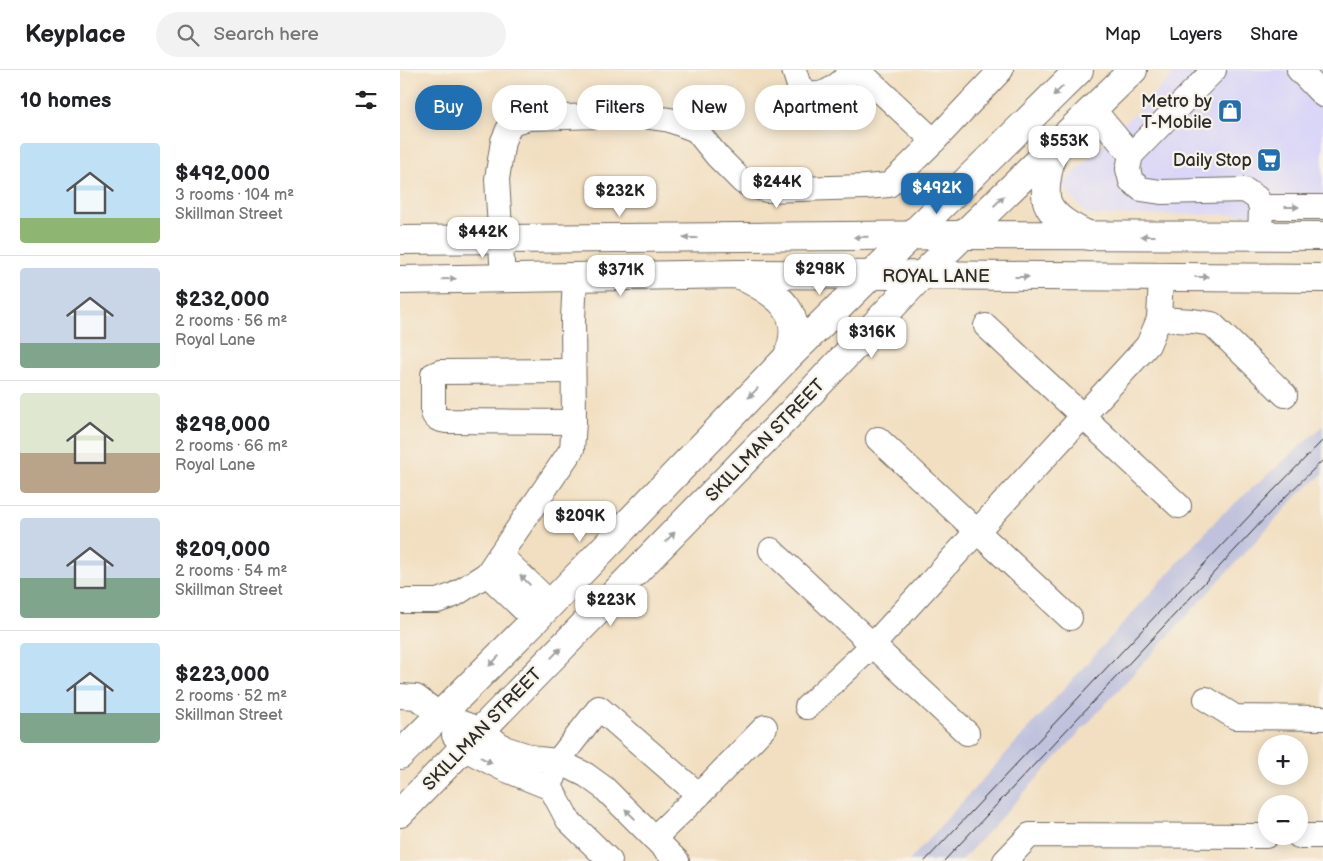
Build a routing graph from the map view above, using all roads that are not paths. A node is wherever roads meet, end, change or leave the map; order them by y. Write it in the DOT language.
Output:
graph roads {
  1 [pos="794,70"];
  2 [pos="854,70"];
  3 [pos="858,70"];
  4 [pos="1001,70"];
  5 [pos="1079,70"];
  6 [pos="1133,70"];
  7 [pos="1214,70"];
  8 [pos="1299,70"];
  9 [pos="1323,95"];
  10 [pos="1093,109"];
  11 [pos="934,141"];
  12 [pos="1053,148"];
  13 [pos="1131,155"];
  14 [pos="1261,207"];
  15 [pos="1323,207"];
  16 [pos="964,235"];
  17 [pos="910,236"];
  18 [pos="1089,236"];
  19 [pos="1260,236"];
  20 [pos="1323,236"];
  21 [pos="400,240"];
  22 [pos="502,240"];
  23 [pos="1323,261"];
  24 [pos="738,274"];
  25 [pos="871,276"];
  26 [pos="921,276"];
  27 [pos="575,277"];
  28 [pos="1161,277"];
  29 [pos="502,278"];
  30 [pos="1269,278"];
  31 [pos="1323,278"];
  32 [pos="400,280"];
  33 [pos="1159,320"];
  34 [pos="986,326"];
  35 [pos="787,358"];
  36 [pos="573,371"];
  37 [pos="1285,395"];
  38 [pos="1084,417"];
  39 [pos="574,422"];
  40 [pos="878,439"];
  41 [pos="1179,506"];
  42 [pos="977,531"];
  43 [pos="771,550"];
  44 [pos="493,565"];
  45 [pos="400,601"];
  46 [pos="542,612"];
  47 [pos="1070,618"];
  48 [pos="873,645"];
  49 [pos="401,696"];
  50 [pos="1206,699"];
  51 [pos="807,707"];
  52 [pos="440,715"];
  53 [pos="1323,718"];
  54 [pos="765,727"];
  55 [pos="967,733"];
  56 [pos="472,739"];
  57 [pos="400,755"];
  58 [pos="558,762"];
  59 [pos="551,788"];
  60 [pos="699,795"];
  61 [pos="400,813"];
  62 [pos="1258,836"];
  63 [pos="1308,836"];
  64 [pos="1323,836"];
  65 [pos="654,838"];
  66 [pos="610,861"];
  67 [pos="677,861"];
  68 [pos="1005,861"];
  1 -- 2 [label="street"];
  3 -- 11 [label="street"];
  4 -- 11 [label="street"];
  5 -- 17 [label="main road, one-way"];
  6 -- 10 [label="main road, SKILLMAN STREET"];
  7 -- 13 [label="street"];
  8 -- 9 [label="street"];
  10 -- 12 [label="main road, SKILLMAN STREET"];
  10 -- 13 [label="street"];
  11 -- 22 [label="street"];
  16 -- 12 [label="main road, SKILLMAN STREET, one-way"];
  12 -- 18 [label="main road"];
  13 -- 14 [label="street"];
  14 -- 15 [label="street, one-way"];
  14 -- 19 [label="street"];
  16 -- 17 [label="main road"];
  16 -- 18 [label="main road"];
  16 -- 26 [label="main road, SKILLMAN STREET"];
  17 -- 22 [label="main road, one-way"];
  17 -- 25 [label="main road"];
  19 -- 18 [label="main road, one-way"];
  19 -- 20 [label="main road"];
  21 -- 22 [label="main road"];
  22 -- 29 [label="street"];
  23 -- 30 [label="main road"];
  24 -- 25 [label="main road, ROYAL LANE"];
  24 -- 27 [label="main road, ROYAL LANE"];
  24 -- 35 [label="main road"];
  25 -- 26 [label="main road, ROYAL LANE"];
  25 -- 35 [label="main road"];
  26 -- 28 [label="main road, ROYAL LANE, one-way"];
  56 -- 26 [label="main road, SKILLMAN STREET, one-way"];
  27 -- 29 [label="main road, ROYAL LANE"];
  27 -- 36 [label="street"];
  28 -- 30 [label="main road, ROYAL LANE, one-way"];
  28 -- 33 [label="street"];
  32 -- 29 [label="main road, ROYAL LANE, one-way"];
  30 -- 31 [label="main road, ROYAL LANE"];
  33 -- 37 [label="street"];
  33 -- 38 [label="street"];
  34 -- 38 [label="street"];
  35 -- 46 [label="main road, one-way"];
  36 -- 39 [label="street"];
  36 -- 39 [label="street"];
  38 -- 41 [label="street"];
  38 -- 42 [label="street"];
  39 -- 44 [label="street"];
  40 -- 42 [label="street"];
  42 -- 47 [label="street"];
  42 -- 48 [label="street"];
  43 -- 48 [label="street"];
  44 -- 45 [label="street"];
  44 -- 46 [label="street"];
  46 -- 52 [label="main road, one-way"];
  48 -- 51 [label="street"];
  48 -- 55 [label="street"];
  49 -- 52 [label="street"];
  50 -- 53 [label="street"];
  52 -- 56 [label="street"];
  52 -- 57 [label="main road"];
  54 -- 60 [label="street"];
  56 -- 58 [label="street"];
  56 -- 59 [label="street, one-way"];
  56 -- 61 [label="main road, SKILLMAN STREET"];
  58 -- 59 [label="street"];
  58 -- 60 [label="street"];
  65 -- 58 [label="street, one-way"];
  59 -- 66 [label="street"];
  60 -- 65 [label="street"];
  62 -- 68 [label="street"];
  63 -- 64 [label="street"];
  65 -- 67 [label="street"];
}
